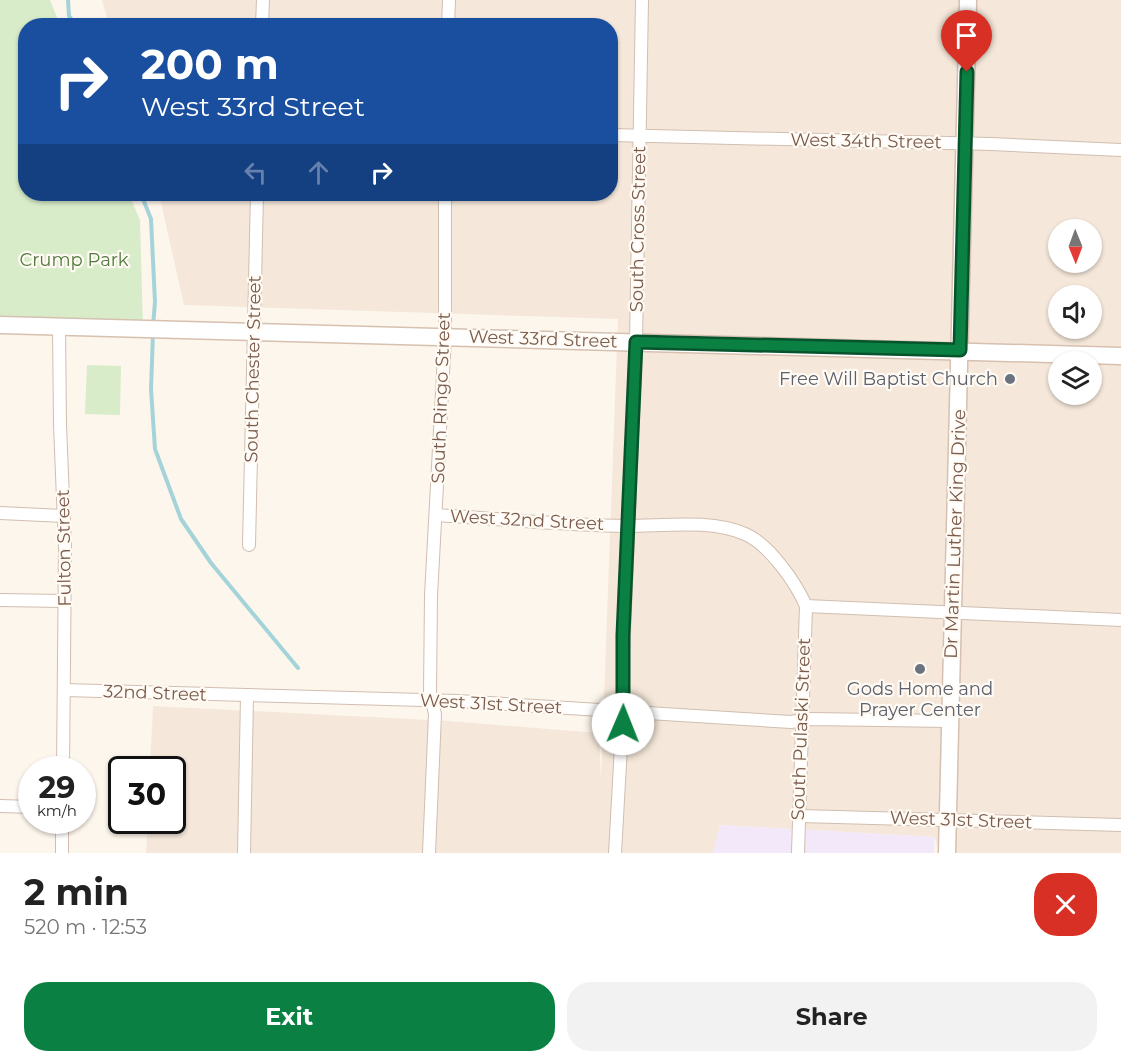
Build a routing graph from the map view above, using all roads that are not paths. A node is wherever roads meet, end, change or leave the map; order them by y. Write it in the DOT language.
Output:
graph roads {
  1 [pos="263,0"];
  2 [pos="449,0"];
  3 [pos="642,0"];
  4 [pos="968,0"];
  5 [pos="262,18"];
  6 [pos="448,18"];
  7 [pos="618,135"];
  8 [pos="639,136"];
  9 [pos="965,144"];
  10 [pos="1121,150"];
  11 [pos="257,201"];
  12 [pos="446,201"];
  13 [pos="0,325"];
  14 [pos="59,326"];
  15 [pos="254,332"];
  16 [pos="445,337"];
  17 [pos="636,342"];
  18 [pos="960,350"];
  19 [pos="1121,356"];
  20 [pos="0,513"];
  21 [pos="436,515"];
  22 [pos="64,516"];
  23 [pos="628,526"];
  24 [pos="249,545"];
  25 [pos="0,600"];
  26 [pos="64,601"];
  27 [pos="806,606"];
  28 [pos="953,613"];
  29 [pos="1121,620"];
  30 [pos="64,690"];
  31 [pos="247,696"];
  32 [pos="432,700"];
  33 [pos="623,711"];
  34 [pos="802,721"];
  35 [pos="950,721"];
  36 [pos="63,756"];
  37 [pos="0,806"];
  38 [pos="18,807"];
  39 [pos="800,816"];
  40 [pos="948,821"];
  41 [pos="1121,825"];
  42 [pos="62,834"];
  43 [pos="62,853"];
  44 [pos="244,853"];
  45 [pos="429,853"];
  46 [pos="615,853"];
  47 [pos="798,853"];
  48 [pos="947,853"];
  1 -- 5 [label="street"];
  2 -- 6 [label="street"];
  3 -- 8 [label="street, South Cross Street"];
  4 -- 9 [label="street, Dr Martin Luther King Drive"];
  7 -- 8 [label="street, West 34th Street"];
  8 -- 9 [label="street, West 34th Street"];
  8 -- 17 [label="street, South Cross Street"];
  9 -- 10 [label="street, West 34th Street"];
  9 -- 18 [label="street, Dr Martin Luther King Drive"];
  11 -- 15 [label="street, South Chester Street"];
  12 -- 16 [label="street, South Ringo Street"];
  13 -- 14 [label="street, West 33rd Street"];
  14 -- 15 [label="street, West 33rd Street"];
  14 -- 22 [label="street, Fulton Street"];
  15 -- 16 [label="street, West 33rd Street"];
  15 -- 24 [label="street, South Chester Street"];
  16 -- 17 [label="street, West 33rd Street"];
  16 -- 21 [label="street, South Ringo Street"];
  17 -- 18 [label="street, West 33rd Street"];
  17 -- 23 [label="street, South Cross Street"];
  18 -- 19 [label="street, West 33rd Street"];
  18 -- 28 [label="street, Dr Martin Luther King Drive"];
  20 -- 22 [label="street"];
  21 -- 23 [label="street, West 32nd Street"];
  21 -- 32 [label="street, South Ringo Street"];
  22 -- 26 [label="street, Fulton Street"];
  23 -- 27 [label="street, West 32nd Street"];
  23 -- 33 [label="street, South Cross Street"];
  25 -- 26 [label="street"];
  26 -- 30 [label="street, Fulton Street"];
  27 -- 28 [label="street"];
  27 -- 34 [label="street, South Pulaski Street"];
  28 -- 29 [label="street"];
  28 -- 35 [label="street, Dr Martin Luther King Drive"];
  30 -- 31 [label="street, 32nd Street"];
  30 -- 36 [label="street, Fulton Street"];
  31 -- 32 [label="street, West 31st Street"];
  31 -- 44 [label="street"];
  32 -- 33 [label="street, West 31st Street"];
  32 -- 45 [label="street, South Ringo Street"];
  33 -- 34 [label="street, West 31st Street"];
  33 -- 46 [label="street, South Cross Street"];
  34 -- 35 [label="street, West 31st Street"];
  34 -- 39 [label="street, South Pulaski Street"];
  35 -- 40 [label="street, Dr Martin Luther King Drive"];
  37 -- 38 [label="street"];
  39 -- 40 [label="street, West 31st Street"];
  39 -- 47 [label="street, South Pulaski Street"];
  40 -- 41 [label="street, West 31st Street"];
  40 -- 48 [label="street, Dr Martin Luther King Drive"];
  42 -- 43 [label="street"];
}
